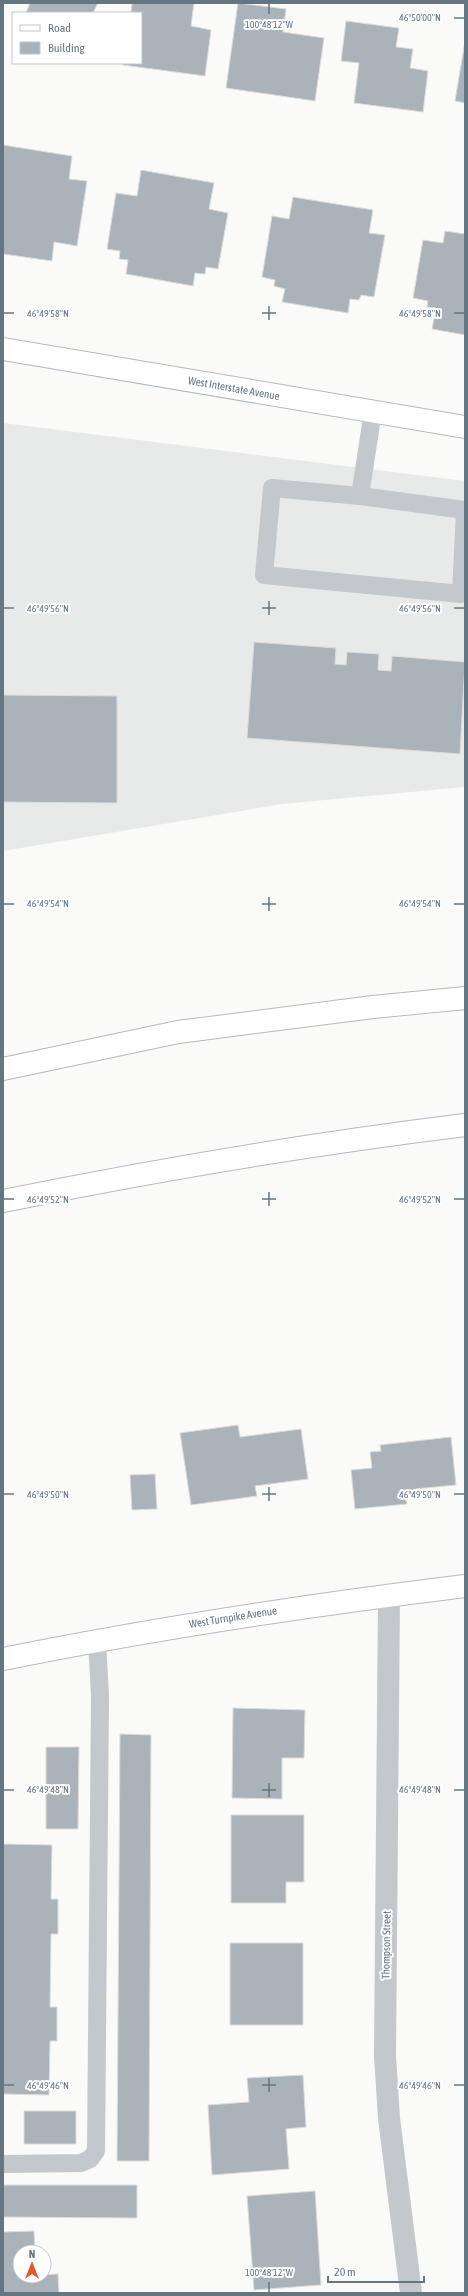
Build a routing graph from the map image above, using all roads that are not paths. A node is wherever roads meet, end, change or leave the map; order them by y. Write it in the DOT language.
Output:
graph roads {
  1 [pos="3,349"];
  2 [pos="373,411"];
  3 [pos="465,427"];
  4 [pos="360,496"];
  5 [pos="465,998"];
  6 [pos="3,1070"];
  7 [pos="465,1125"];
  8 [pos="3,1201"];
  9 [pos="465,1586"];
  10 [pos="389,1595"];
  11 [pos="97,1640"];
  12 [pos="3,1659"];
  13 [pos="3,2164"];
  14 [pos="411,2293"];
  1 -- 2 [label="main road, West Interstate Avenue"];
  2 -- 3 [label="main road, West Interstate Avenue"];
  2 -- 4 [label="lane"];
  4 -- 4 [label="lane"];
  5 -- 6 [label="main road"];
  7 -- 8 [label="main road"];
  9 -- 10 [label="main road, West Turnpike Avenue"];
  10 -- 11 [label="main road, West Turnpike Avenue"];
  10 -- 14 [label="street, Thompson Street"];
  11 -- 12 [label="main road, West Turnpike Avenue"];
  11 -- 13 [label="lane"];
}
